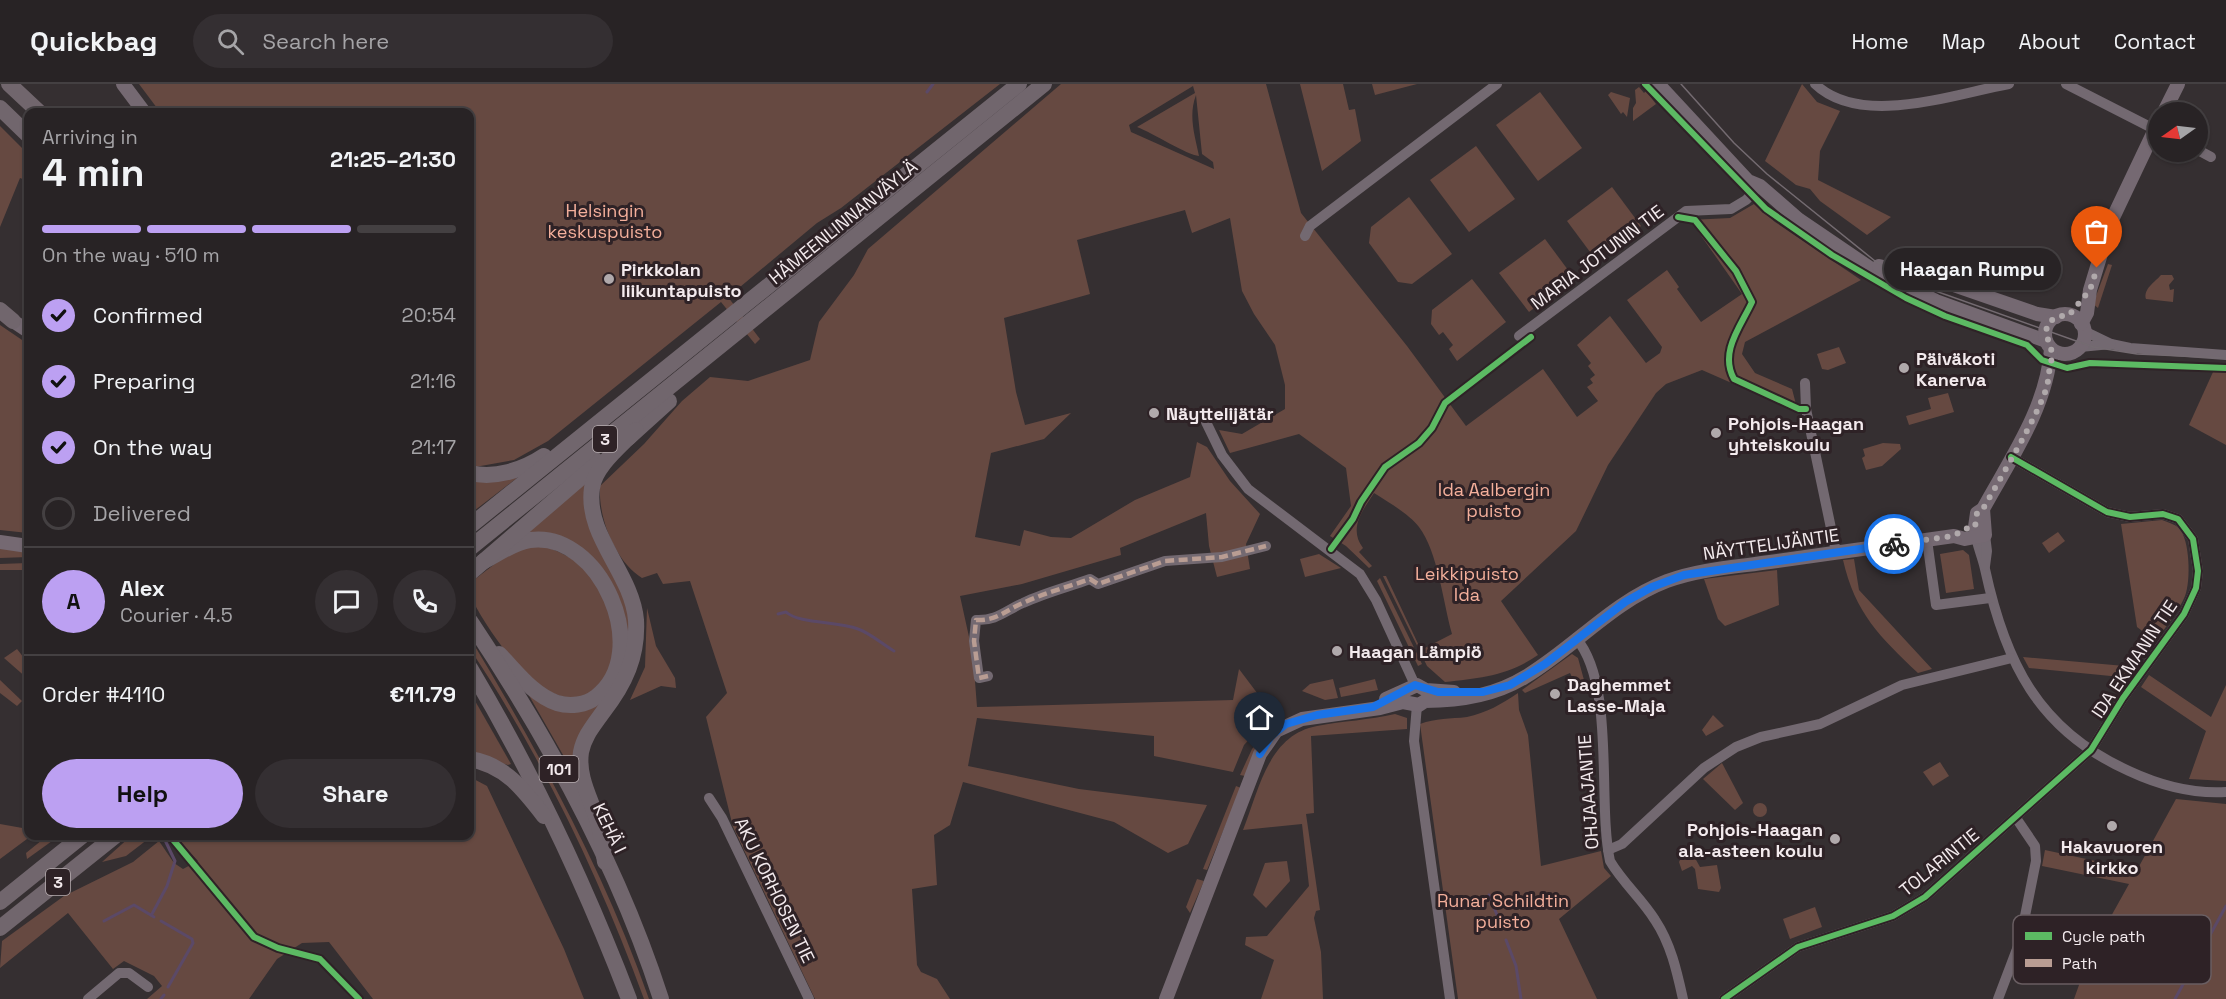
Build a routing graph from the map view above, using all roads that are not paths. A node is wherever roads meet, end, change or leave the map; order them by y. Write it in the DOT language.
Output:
graph roads {
  1 [pos="9,84"];
  2 [pos="123,84"];
  3 [pos="1019,84"];
  4 [pos="1044,84"];
  5 [pos="1497,84"];
  6 [pos="1658,84"];
  7 [pos="1670,84"];
  8 [pos="1815,84"];
  9 [pos="2009,84"];
  10 [pos="2066,84"];
  11 [pos="2178,84"];
  12 [pos="2169,102"];
  13 [pos="35,108"];
  14 [pos="141,108"];
  15 [pos="3,112"];
  16 [pos="2148,123"];
  17 [pos="24,131"];
  18 [pos="2148,148"];
  19 [pos="2208,155"];
  20 [pos="2211,157"];
  21 [pos="1760,186"];
  22 [pos="1305,236"];
  23 [pos="1857,258"];
  24 [pos="2090,290"];
  25 [pos="0,310"];
  26 [pos="2062,316"];
  27 [pos="13,321"];
  28 [pos="24,328"];
  29 [pos="2083,328"];
  30 [pos="740,330"];
  31 [pos="1519,336"];
  32 [pos="2110,344"];
  33 [pos="2049,345"];
  34 [pos="2080,347"];
  35 [pos="2067,354"];
  36 [pos="2226,355"];
  37 [pos="2048,382"];
  38 [pos="1805,383"];
  39 [pos="618,407"];
  40 [pos="1206,422"];
  41 [pos="636,430"];
  42 [pos="2011,457"];
  43 [pos="474,473"];
  44 [pos="474,523"];
  45 [pos="1980,531"];
  46 [pos="1927,540"];
  47 [pos="0,542"];
  48 [pos="24,545"];
  49 [pos="474,545"];
  50 [pos="1266,546"];
  51 [pos="1836,552"];
  52 [pos="484,561"];
  53 [pos="474,570"];
  54 [pos="1990,598"];
  55 [pos="474,627"];
  56 [pos="1576,638"];
  57 [pos="2012,658"];
  58 [pos="474,675"];
  59 [pos="988,676"];
  60 [pos="1417,696"];
  61 [pos="2091,750"];
  62 [pos="474,760"];
  63 [pos="2226,792"];
  64 [pos="708,798"];
  65 [pos="2016,818"];
  66 [pos="561,839"];
  67 [pos="77,840"];
  68 [pos="111,840"];
  69 [pos="1608,850"];
  70 [pos="605,862"];
  71 [pos="0,902"];
  72 [pos="1202,903"];
  73 [pos="2025,915"];
  74 [pos="0,928"];
  75 [pos="2013,959"];
  76 [pos="148,987"];
  77 [pos="88,999"];
  78 [pos="629,999"];
  79 [pos="661,999"];
  80 [pos="809,999"];
  81 [pos="1158,999"];
  82 [pos="1166,999"];
  83 [pos="1450,999"];
  84 [pos="1683,999"];
  85 [pos="1724,999"];
  86 [pos="1998,999"];
  1 -- 13 [label="highway"];
  2 -- 14 [label="main road"];
  3 -- 39 [label="highway, HÄMEENLINNANVÄYLÄ / 3"];
  4 -- 30 [label="highway, HÄMEENLINNANVÄYLÄ / 3"];
  5 -- 22 [label="street"];
  6 -- 21 [label="main road"];
  7 -- 21 [label="main road"];
  8 -- 9 [label="street"];
  10 -- 16 [label="street"];
  11 -- 12 [label="main road"];
  15 -- 17 [label="highway"];
  18 -- 24 [label="main road"];
  19 -- 20 [label="street"];
  21 -- 23 [label="main road"];
  21 -- 31 [label="street, MARIA JOTUNIN TIE"];
  23 -- 26 [label="main road"];
  23 -- 33 [label="main road"];
  24 -- 26 [label="main road"];
  24 -- 29 [label="main road"];
  25 -- 27 [label="highway"];
  26 -- 29 [label="main road"];
  26 -- 33 [label="main road"];
  27 -- 28 [label="main road"];
  29 -- 32 [label="street"];
  29 -- 34 [label="main road"];
  30 -- 41 [label="highway"];
  30 -- 49 [label="highway, HÄMEENLINNANVÄYLÄ / 3"];
  32 -- 34 [label="street"];
  32 -- 36 [label="street"];
  33 -- 35 [label="main road"];
  33 -- 37 [label="main road"];
  34 -- 35 [label="main road"];
  35 -- 37 [label="main road"];
  37 -- 42 [label="main road"];
  38 -- 51 [label="street"];
  39 -- 43 [label="highway"];
  39 -- 44 [label="highway, HÄMEENLINNANVÄYLÄ / 3"];
  40 -- 60 [label="street"];
  41 -- 52 [label="highway"];
  41 -- 70 [label="highway"];
  42 -- 45 [label="main road"];
  42 -- 61 [label="street, IDA EKMANIN TIE"];
  45 -- 46 [label="main road, NÄYTTELIJÄNTIE"];
  45 -- 54 [label="street"];
  46 -- 51 [label="main road, NÄYTTELIJÄNTIE"];
  46 -- 54 [label="street"];
  47 -- 48 [label="main road"];
  50 -- 59 [label="street"];
  51 -- 56 [label="main road, NÄYTTELIJÄNTIE"];
  52 -- 53 [label="highway"];
  52 -- 55 [label="highway"];
  54 -- 57 [label="street"];
  55 -- 70 [label="highway, KEHÄ I / 101"];
  56 -- 60 [label="main road, NÄYTTELIJÄNTIE"];
  56 -- 69 [label="street, OHJAAJANTIE"];
  57 -- 61 [label="street"];
  57 -- 69 [label="street"];
  58 -- 66 [label="highway, 101"];
  60 -- 72 [label="main road, NÄYTTELIJÄNTIE"];
  60 -- 83 [label="street"];
  61 -- 63 [label="street"];
  61 -- 65 [label="street, TOLARINTIE"];
  62 -- 66 [label="highway"];
  64 -- 80 [label="street, AKU KORHOSEN TIE"];
  65 -- 73 [label="street"];
  65 -- 85 [label="street, TOLARINTIE"];
  66 -- 78 [label="highway, 101"];
  67 -- 71 [label="highway, 3"];
  68 -- 74 [label="highway, 3"];
  69 -- 84 [label="street, OHJAAJANTIE"];
  70 -- 79 [label="highway, KEHÄ I / 101"];
  72 -- 81 [label="main road, NÄYTTELIJÄNTIE"];
  72 -- 82 [label="main road, NÄYTTELIJÄNTIE"];
  75 -- 86 [label="street"];
  76 -- 77 [label="street"];
}
